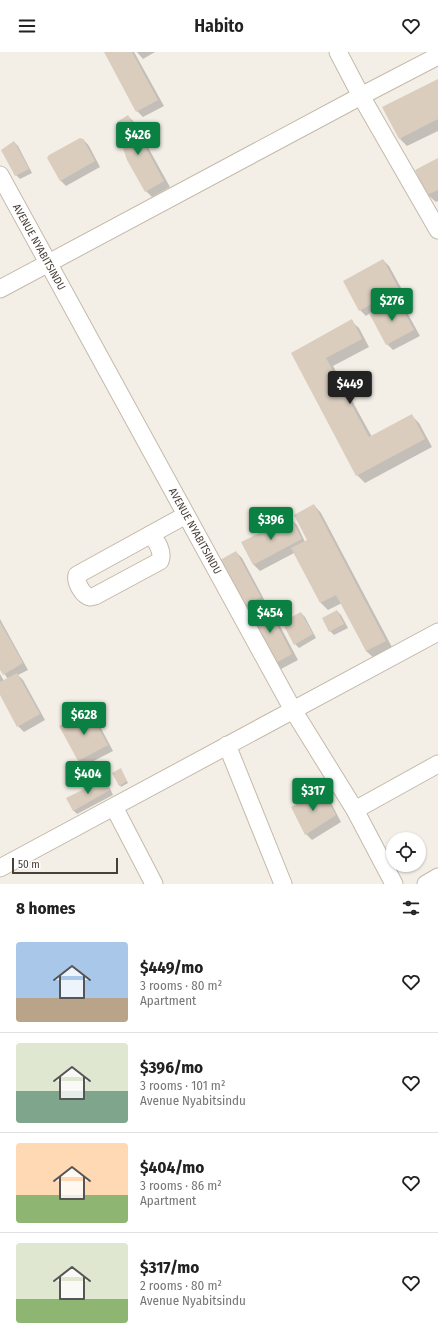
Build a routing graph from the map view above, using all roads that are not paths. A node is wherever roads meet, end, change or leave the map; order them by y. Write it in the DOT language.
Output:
graph roads {
  1 [pos="338,52"];
  2 [pos="438,56"];
  3 [pos="361,96"];
  4 [pos="0,175"];
  5 [pos="438,230"];
  6 [pos="48,262"];
  7 [pos="0,289"];
  8 [pos="186,515"];
  9 [pos="151,534"];
  10 [pos="113,554"];
  11 [pos="126,579"];
  12 [pos="438,632"];
  13 [pos="293,710"];
  14 [pos="227,745"];
  15 [pos="438,764"];
  16 [pos="114,807"];
  17 [pos="355,810"];
  18 [pos="0,868"];
  19 [pos="438,878"];
  20 [pos="154,884"];
  21 [pos="283,884"];
  22 [pos="394,884"];
  23 [pos="426,884"];
  1 -- 3 [label="street"];
  2 -- 3 [label="street"];
  3 -- 5 [label="street"];
  3 -- 6 [label="street"];
  4 -- 6 [label="street, AVENUE NYABITSINDU"];
  6 -- 7 [label="street"];
  6 -- 8 [label="street, AVENUE NYABITSINDU"];
  8 -- 9 [label="street"];
  8 -- 13 [label="street, AVENUE NYABITSINDU"];
  9 -- 10 [label="street"];
  9 -- 11 [label="street"];
  10 -- 11 [label="street"];
  10 -- 11 [label="street"];
  12 -- 13 [label="street"];
  13 -- 14 [label="street"];
  13 -- 17 [label="street, AVENUE NYABITSINDU"];
  14 -- 16 [label="street"];
  14 -- 21 [label="street"];
  15 -- 17 [label="street"];
  16 -- 18 [label="street"];
  16 -- 20 [label="street"];
  17 -- 22 [label="street, AVENUE NYABITSINDU"];
  19 -- 23 [label="street"];
}
